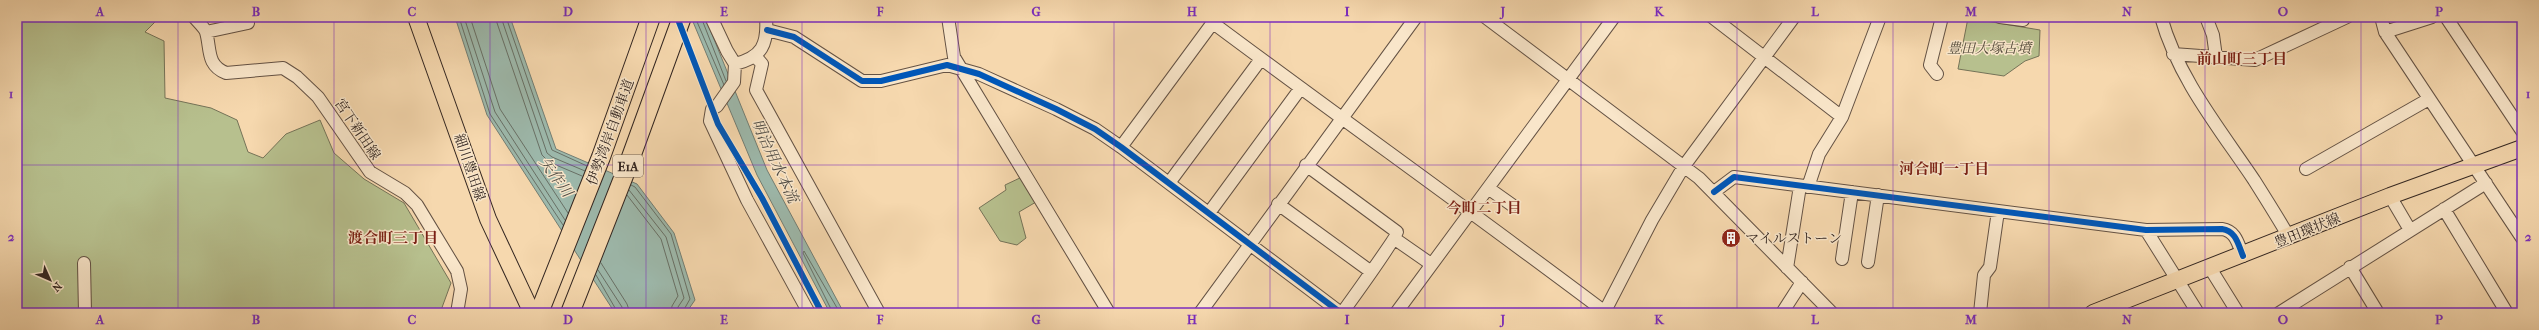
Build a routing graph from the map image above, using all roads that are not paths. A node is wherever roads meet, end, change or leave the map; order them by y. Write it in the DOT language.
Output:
graph roads {
  1 [pos="194,17"];
  2 [pos="248,17"];
  3 [pos="416,17"];
  4 [pos="651,17"];
  5 [pos="682,17"];
  6 [pos="711,17"];
  7 [pos="766,17"];
  8 [pos="948,17"];
  9 [pos="1416,17"];
  10 [pos="1485,17"];
  11 [pos="1614,17"];
  12 [pos="1712,17"];
  13 [pos="1794,17"];
  14 [pos="1880,17"];
  15 [pos="1942,17"];
  16 [pos="2000,17"];
  17 [pos="2161,17"];
  18 [pos="2206,17"];
  19 [pos="2346,17"];
  20 [pos="2381,17"];
  21 [pos="2432,17"];
  22 [pos="2446,17"];
  23 [pos="1215,20"];
  24 [pos="2023,20"];
  25 [pos="767,30"];
  26 [pos="206,32"];
  27 [pos="2385,32"];
  28 [pos="2173,54"];
  29 [pos="756,57"];
  30 [pos="1764,57"];
  31 [pos="2216,57"];
  32 [pos="1261,59"];
  33 [pos="736,64"];
  34 [pos="961,68"];
  35 [pos="1936,74"];
  36 [pos="1568,78"];
  37 [pos="1300,89"];
  38 [pos="2429,100"];
  39 [pos="1842,117"];
  40 [pos="1341,118"];
  41 [pos="2522,131"];
  42 [pos="1121,147"];
  43 [pos="2522,148"];
  44 [pos="1306,165"];
  45 [pos="2474,165"];
  46 [pos="1684,166"];
  47 [pos="2306,169"];
  48 [pos="1169,183"];
  49 [pos="2486,183"];
  50 [pos="1804,186"];
  51 [pos="1488,188"];
  52 [pos="1714,192"];
  53 [pos="1852,192"];
  54 [pos="1878,196"];
  55 [pos="2390,196"];
  56 [pos="1278,204"];
  57 [pos="1512,205"];
  58 [pos="2444,209"];
  59 [pos="1471,211"];
  60 [pos="1998,211"];
  61 [pos="1209,213"];
  62 [pos="2146,230"];
  63 [pos="2410,230"];
  64 [pos="2290,237"];
  65 [pos="2522,238"];
  66 [pos="1395,239"];
  67 [pos="1249,244"];
  68 [pos="2243,256"];
  69 [pos="1842,259"];
  70 [pos="1868,262"];
  71 [pos="84,263"];
  72 [pos="1431,264"];
  73 [pos="2350,267"];
  74 [pos="1788,268"];
  75 [pos="2210,268"];
  76 [pos="1370,271"];
  77 [pos="2177,279"];
  78 [pos="1802,282"];
  79 [pos="1204,312"];
  80 [pos="1604,312"];
  81 [pos="85,313"];
  82 [pos="457,313"];
  83 [pos="532,313"];
  84 [pos="539,313"];
  85 [pos="570,313"];
  86 [pos="809,313"];
  87 [pos="880,313"];
  88 [pos="1109,313"];
  89 [pos="1342,313"];
  90 [pos="1396,313"];
  91 [pos="1782,313"];
  92 [pos="1832,313"];
  93 [pos="1980,313"];
  94 [pos="2093,313"];
  95 [pos="2198,313"];
  96 [pos="2238,313"];
  97 [pos="2279,313"];
  98 [pos="2378,313"];
  99 [pos="2507,313"];
  1 -- 26 [label="street, 宮下新田線"];
  2 -- 26 [label="street"];
  3 -- 83 [label="main road, 細川豊田線"];
  4 -- 84 [label="highway, 伊勢湾岸自動車道 / E1A"];
  5 -- 85 [label="highway, 伊勢湾岸自動車道 / E1A"];
  6 -- 33 [label="street"];
  7 -- 25 [label="street"];
  8 -- 34 [label="street"];
  9 -- 40 [label="street"];
  10 -- 36 [label="street"];
  11 -- 36 [label="street"];
  12 -- 30 [label="street"];
  13 -- 30 [label="street"];
  14 -- 39 [label="street"];
  15 -- 35 [label="street"];
  16 -- 24 [label="street"];
  17 -- 28 [label="street"];
  18 -- 31 [label="street"];
  19 -- 31 [label="street"];
  20 -- 27 [label="street"];
  21 -- 27 [label="street"];
  22 -- 41 [label="street"];
  23 -- 32 [label="street"];
  23 -- 42 [label="street"];
  25 -- 29 [label="street"];
  25 -- 34 [label="street"];
  26 -- 82 [label="street, 宮下新田線"];
  27 -- 38 [label="street"];
  28 -- 31 [label="street"];
  28 -- 64 [label="street"];
  29 -- 33 [label="street"];
  29 -- 87 [label="street"];
  30 -- 39 [label="street"];
  30 -- 46 [label="street"];
  32 -- 37 [label="street"];
  32 -- 48 [label="street"];
  33 -- 86 [label="street"];
  34 -- 42 [label="street"];
  34 -- 88 [label="street"];
  36 -- 46 [label="street"];
  36 -- 51 [label="street"];
  37 -- 40 [label="street"];
  37 -- 61 [label="street"];
  38 -- 45 [label="street"];
  38 -- 47 [label="street"];
  39 -- 50 [label="street"];
  40 -- 44 [label="street"];
  40 -- 59 [label="street"];
  42 -- 48 [label="street"];
  43 -- 45 [label="main road, 豊田環状線"];
  44 -- 56 [label="street"];
  44 -- 66 [label="street"];
  45 -- 49 [label="street"];
  45 -- 55 [label="main road, 豊田環状線"];
  46 -- 52 [label="street"];
  46 -- 80 [label="street"];
  48 -- 61 [label="street"];
  49 -- 58 [label="street"];
  49 -- 65 [label="street"];
  50 -- 52 [label="street"];
  50 -- 53 [label="street"];
  50 -- 74 [label="street"];
  51 -- 57 [label="street"];
  51 -- 59 [label="street"];
  52 -- 74 [label="street"];
  53 -- 54 [label="street"];
  53 -- 69 [label="street"];
  54 -- 60 [label="street"];
  54 -- 70 [label="street"];
  55 -- 63 [label="street"];
  55 -- 64 [label="main road, 豊田環状線"];
  56 -- 67 [label="street"];
  56 -- 76 [label="street"];
  58 -- 63 [label="street"];
  58 -- 99 [label="street"];
  59 -- 72 [label="street"];
  59 -- 80 [label="street"];
  60 -- 62 [label="street"];
  60 -- 93 [label="street"];
  61 -- 67 [label="street"];
  62 -- 68 [label="street"];
  62 -- 77 [label="street"];
  63 -- 73 [label="street"];
  64 -- 68 [label="main road, 豊田環状線"];
  66 -- 72 [label="street"];
  66 -- 76 [label="street"];
  67 -- 79 [label="street"];
  67 -- 89 [label="street"];
  68 -- 75 [label="main road, 豊田環状線"];
  71 -- 81 [label="street"];
  72 -- 90 [label="street"];
  73 -- 97 [label="street"];
  73 -- 98 [label="street"];
  74 -- 78 [label="street"];
  75 -- 77 [label="main road, 豊田環状線"];
  75 -- 96 [label="street"];
  76 -- 89 [label="street"];
  77 -- 94 [label="main road, 豊田環状線"];
  77 -- 95 [label="street"];
  78 -- 91 [label="street"];
  78 -- 92 [label="street"];
}
